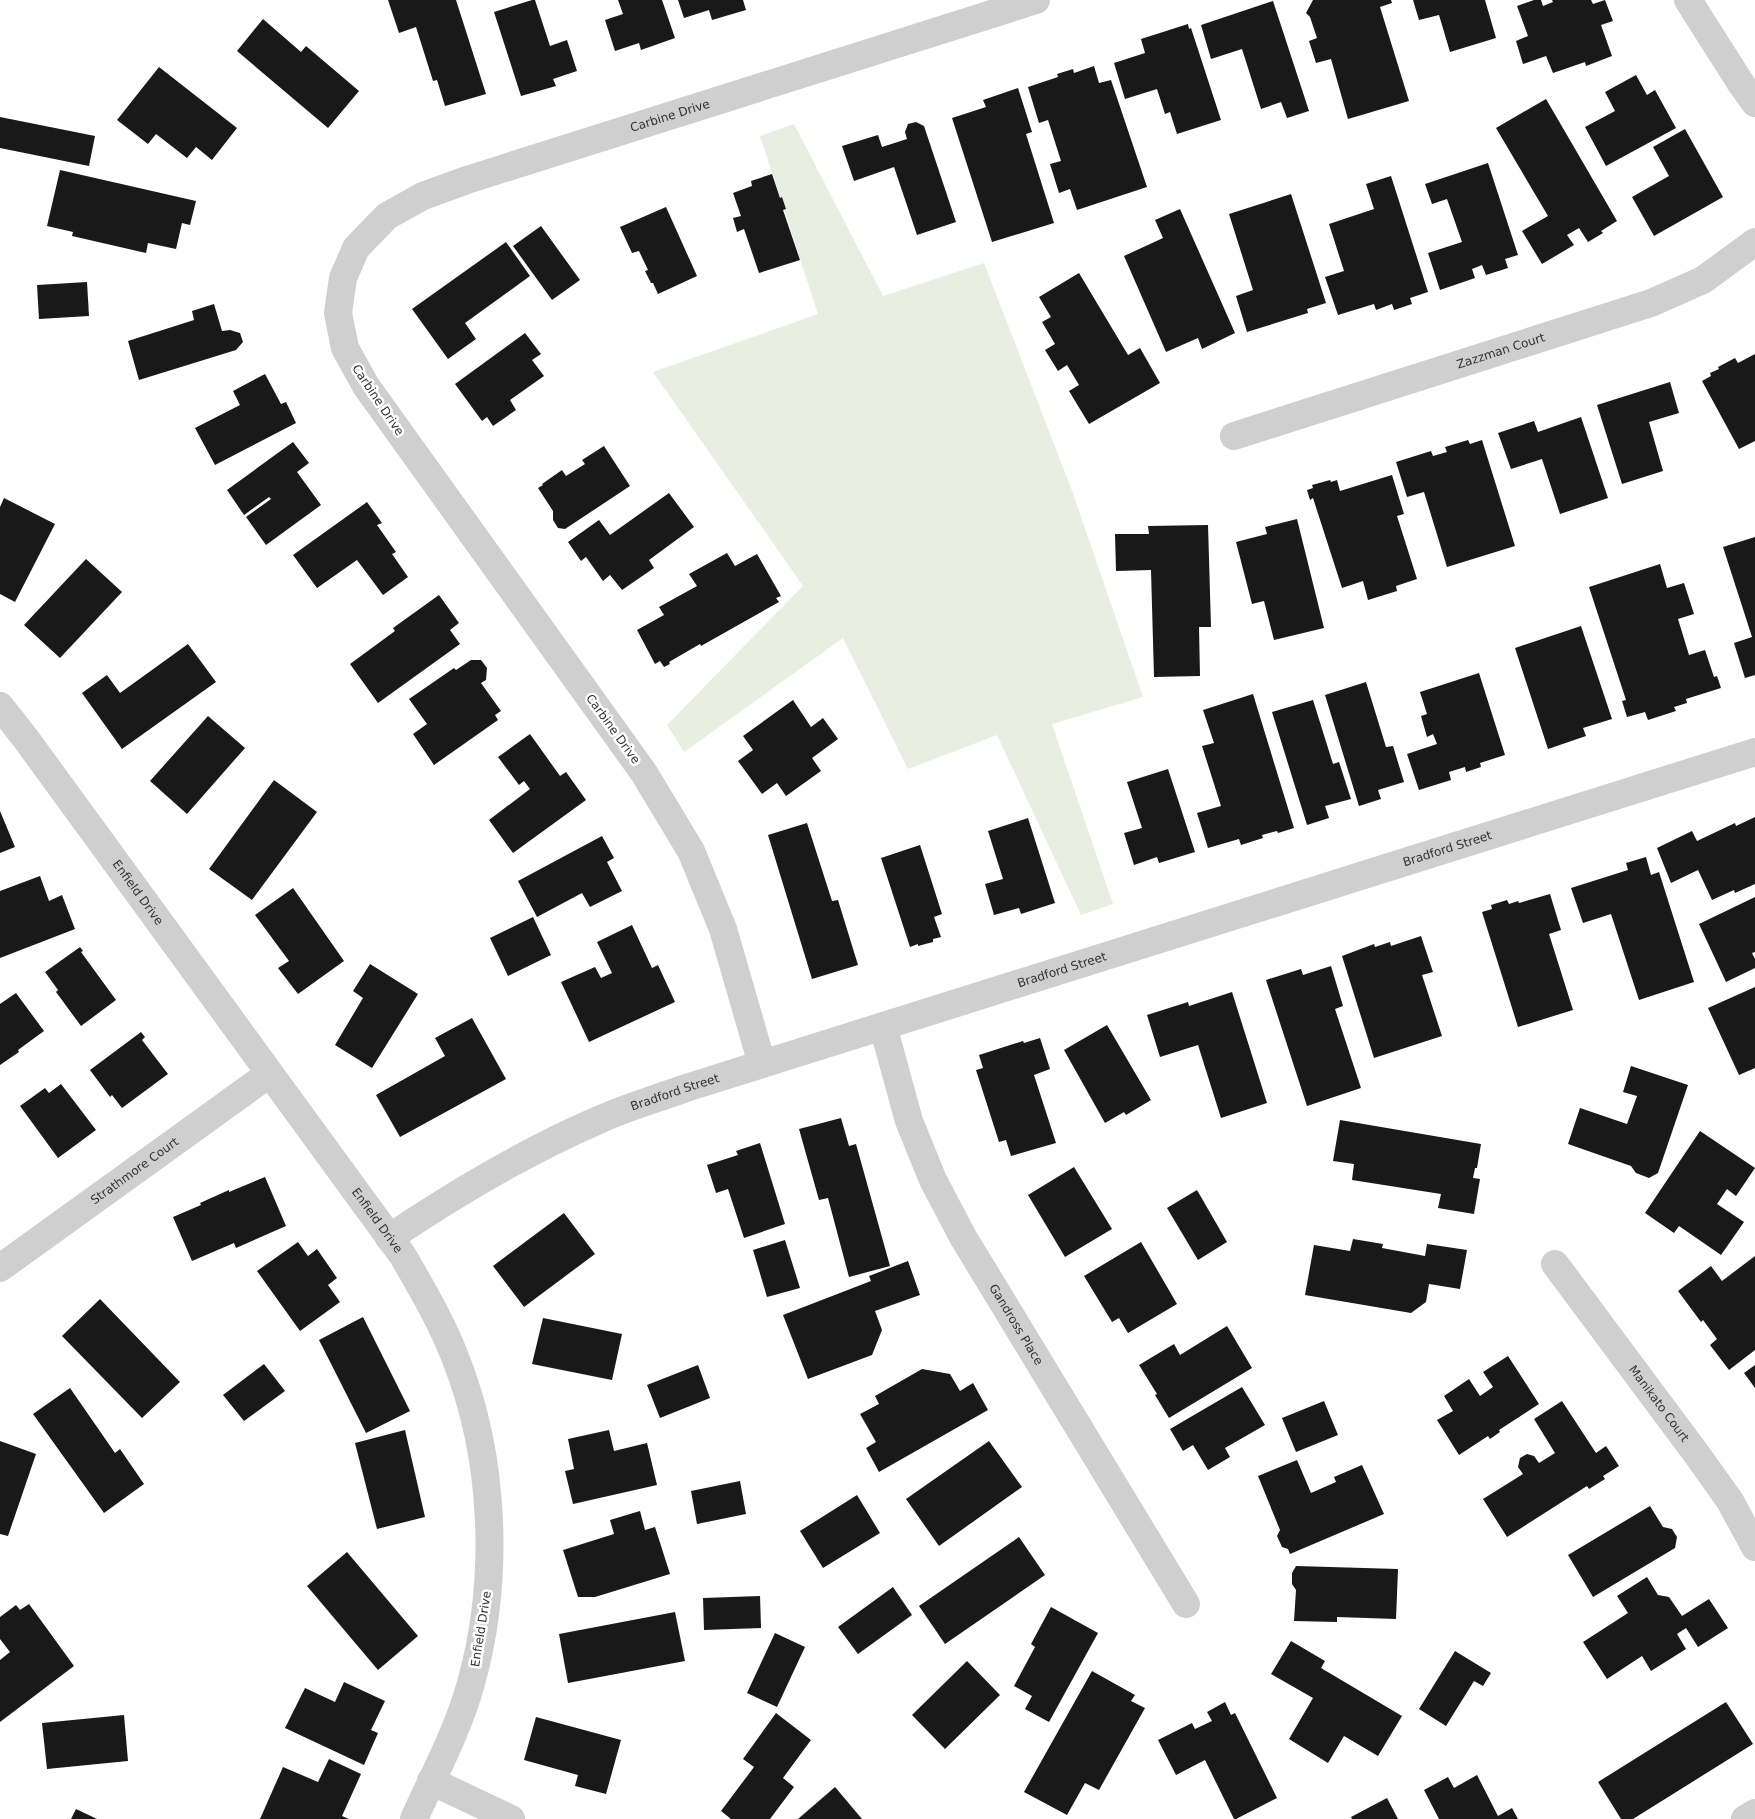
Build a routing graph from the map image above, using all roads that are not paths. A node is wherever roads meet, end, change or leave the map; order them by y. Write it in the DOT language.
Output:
graph roads {
  1 [pos="1036,0"];
  2 [pos="1688,0"];
  3 [pos="1755,103"];
  4 [pos="1755,242"];
  5 [pos="1234,436"];
  6 [pos="0,706"];
  7 [pos="1755,752"];
  8 [pos="883,1026"];
  9 [pos="762,1064"];
  10 [pos="269,1074"];
  11 [pos="389,1238"];
  12 [pos="1555,1264"];
  13 [pos="0,1268"];
  14 [pos="1755,1547"];
  15 [pos="1186,1604"];
  16 [pos="431,1781"];
  17 [pos="1755,1813"];
  18 [pos="414,1819"];
  19 [pos="511,1819"];
  20 [pos="1745,1819"];
  1 -- 9 [label="street, Carbine Drive"];
  2 -- 3 [label="street"];
  4 -- 5 [label="street, Zazzman Court"];
  6 -- 10 [label="street, Enfield Drive"];
  7 -- 8 [label="street, Bradford Street"];
  8 -- 9 [label="street, Bradford Street"];
  8 -- 15 [label="street, Gandross Place"];
  9 -- 11 [label="street, Bradford Street"];
  10 -- 11 [label="street, Enfield Drive"];
  10 -- 13 [label="street, Strathmore Court"];
  11 -- 16 [label="street, Enfield Drive"];
  12 -- 14 [label="street, Manikato Court"];
  16 -- 18 [label="street, Enfield Drive"];
  16 -- 19 [label="street"];
  17 -- 20 [label="street"];
}
